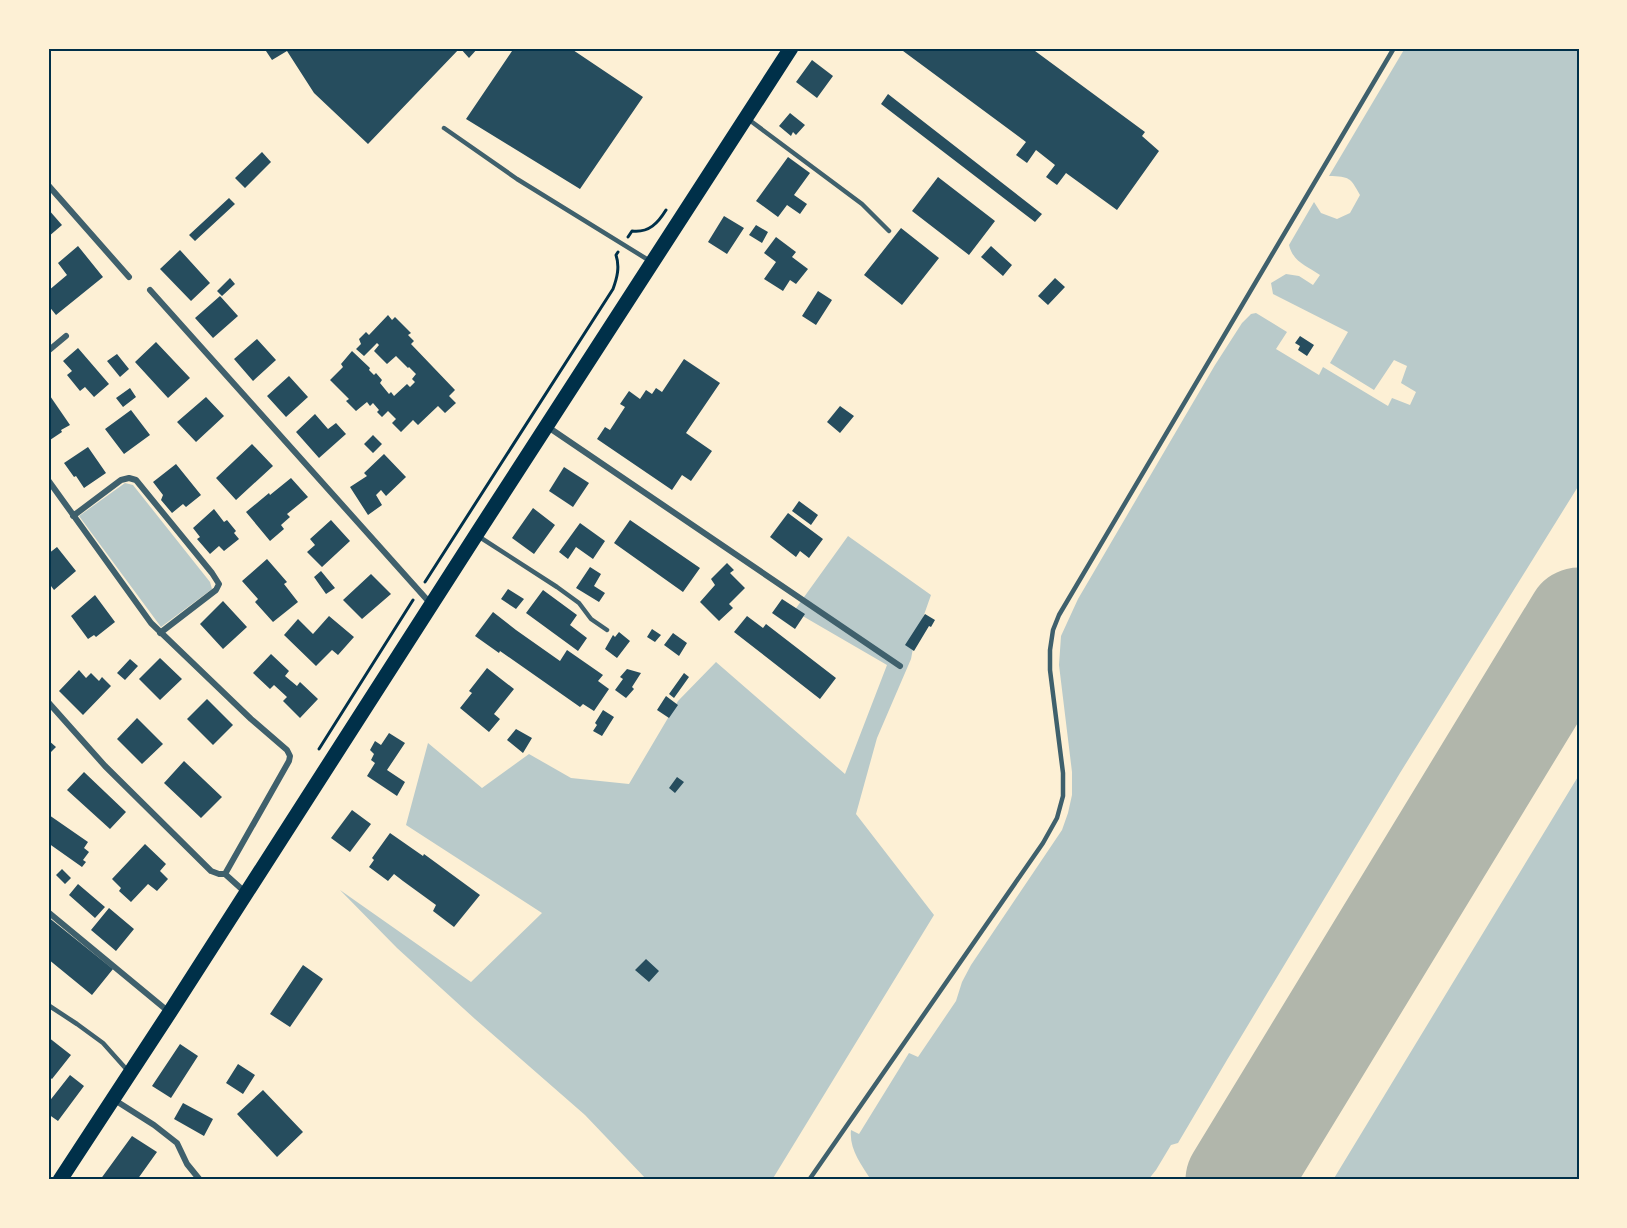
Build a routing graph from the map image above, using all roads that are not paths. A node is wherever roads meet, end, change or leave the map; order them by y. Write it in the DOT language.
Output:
graph roads {
  1 [pos="791,48"];
  2 [pos="1394,48"];
  3 [pos="746,117"];
  4 [pos="444,128"];
  5 [pos="48,185"];
  6 [pos="889,231"];
  7 [pos="652,262"];
  8 [pos="129,277"];
  9 [pos="150,290"];
  10 [pos="66,336"];
  11 [pos="48,351"];
  12 [pos="547,426"];
  13 [pos="48,480"];
  14 [pos="73,516"];
  15 [pos="476,535"];
  16 [pos="431,604"];
  17 [pos="607,630"];
  18 [pos="160,633"];
  19 [pos="900,666"];
  20 [pos="48,702"];
  21 [pos="225,874"];
  22 [pos="246,893"];
  23 [pos="48,912"];
  24 [pos="48,1005"];
  25 [pos="170,1012"];
  26 [pos="130,1073"];
  27 [pos="113,1099"];
  28 [pos="60,1180"];
  29 [pos="200,1180"];
  30 [pos="809,1180"];
  1 -- 3 [label="main road"];
  2 -- 30 [label="lane"];
  3 -- 6 [label="lane"];
  3 -- 7 [label="main road"];
  4 -- 7 [label="lane"];
  5 -- 8 [label="street"];
  7 -- 12 [label="main road"];
  9 -- 16 [label="street"];
  10 -- 11 [label="street"];
  12 -- 15 [label="main road"];
  12 -- 19 [label="street"];
  13 -- 14 [label="street"];
  14 -- 18 [label="street"];
  14 -- 18 [label="street"];
  15 -- 16 [label="main road"];
  15 -- 17 [label="lane"];
  16 -- 22 [label="main road"];
  18 -- 21 [label="street"];
  20 -- 21 [label="street"];
  21 -- 22 [label="street"];
  22 -- 25 [label="main road"];
  23 -- 25 [label="street"];
  24 -- 26 [label="lane"];
  25 -- 26 [label="main road"];
  26 -- 27 [label="main road"];
  27 -- 28 [label="main road"];
  27 -- 29 [label="street"];
}
